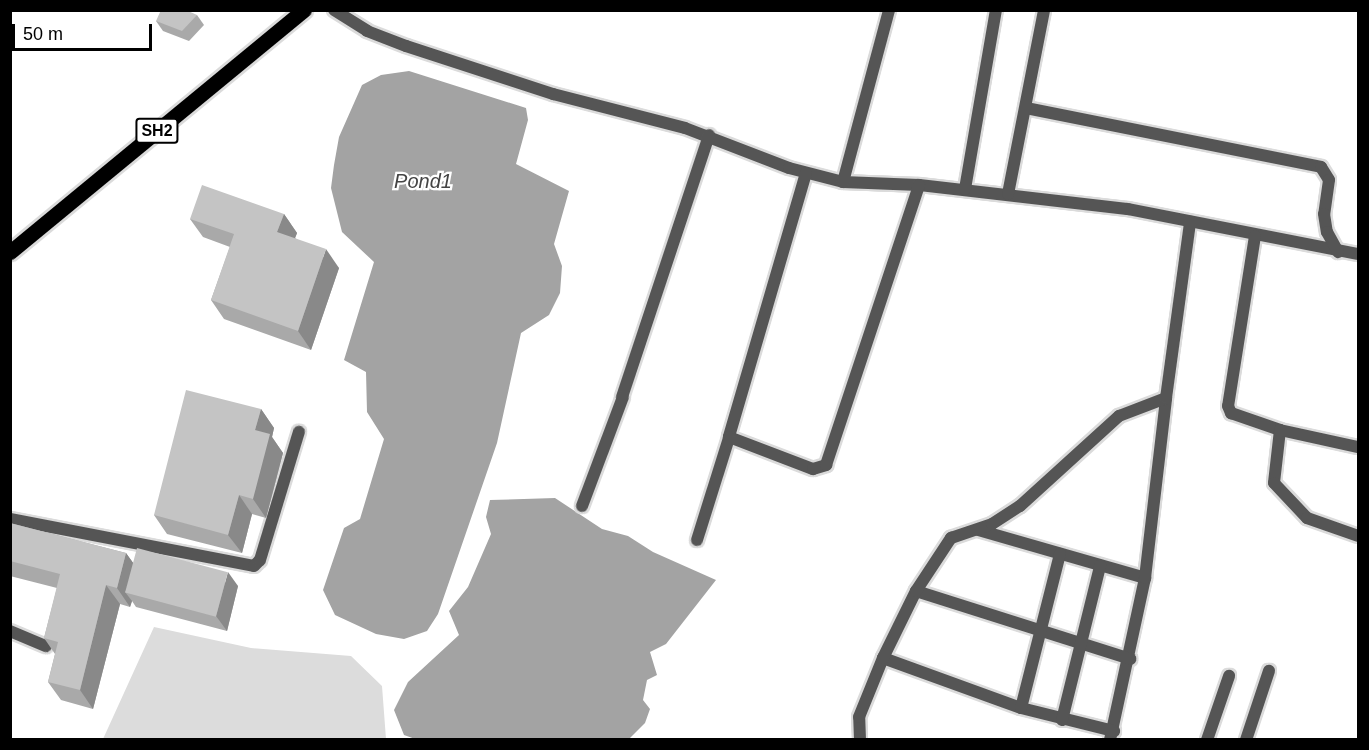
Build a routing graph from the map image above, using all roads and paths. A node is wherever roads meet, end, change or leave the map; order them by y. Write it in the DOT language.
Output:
graph roads {
  1 [pos="304,10"];
  2 [pos="334,10"];
  3 [pos="889,10"];
  4 [pos="996,10"];
  5 [pos="1044,10"];
  6 [pos="1026,108"];
  7 [pos="709,135"];
  8 [pos="806,173"];
  9 [pos="843,182"];
  10 [pos="919,184"];
  11 [pos="965,189"];
  12 [pos="1008,194"];
  13 [pos="1190,222"];
  14 [pos="1255,236"];
  15 [pos="10,252"];
  16 [pos="1338,252"];
  17 [pos="1359,254"];
  18 [pos="1166,398"];
  19 [pos="1280,430"];
  20 [pos="299,432"];
  21 [pos="729,438"];
  22 [pos="1359,447"];
  23 [pos="582,506"];
  24 [pos="10,519"];
  25 [pos="978,530"];
  26 [pos="1359,536"];
  27 [pos="697,540"];
  28 [pos="1060,554"];
  29 [pos="1100,566"];
  30 [pos="1145,578"];
  31 [pos="916,591"];
  32 [pos="10,631"];
  33 [pos="1043,632"];
  34 [pos="46,646"];
  35 [pos="1080,646"];
  36 [pos="883,658"];
  37 [pos="1130,659"];
  38 [pos="1269,671"];
  39 [pos="1229,676"];
  40 [pos="1021,708"];
  41 [pos="1062,720"];
  42 [pos="1112,735"];
  43 [pos="860,740"];
  44 [pos="1207,740"];
  45 [pos="1246,740"];
  1 -- 15 [label="main road, SH2"];
  2 -- 7 [label="street"];
  3 -- 9 [label="street"];
  4 -- 11 [label="street"];
  5 -- 6 [label="street"];
  6 -- 12 [label="street"];
  6 -- 16 [label="street"];
  7 -- 8 [label="street"];
  7 -- 23 [label="street"];
  8 -- 9 [label="street"];
  8 -- 21 [label="street"];
  9 -- 10 [label="street"];
  10 -- 11 [label="street"];
  10 -- 21 [label="street"];
  11 -- 12 [label="street"];
  12 -- 13 [label="street"];
  13 -- 14 [label="street"];
  13 -- 18 [label="street"];
  14 -- 16 [label="street"];
  14 -- 19 [label="street"];
  16 -- 17 [label="street"];
  18 -- 25 [label="street"];
  18 -- 30 [label="street"];
  19 -- 22 [label="street"];
  19 -- 26 [label="street"];
  20 -- 24 [label="street"];
  21 -- 27 [label="street"];
  25 -- 28 [label="street"];
  25 -- 31 [label="street"];
  28 -- 29 [label="street"];
  28 -- 33 [label="street"];
  29 -- 30 [label="street"];
  29 -- 35 [label="street"];
  30 -- 37 [label="street"];
  31 -- 33 [label="street"];
  31 -- 36 [label="street"];
  32 -- 34 [label="street"];
  33 -- 35 [label="street"];
  33 -- 40 [label="street"];
  35 -- 37 [label="street"];
  35 -- 41 [label="street"];
  36 -- 40 [label="street"];
  36 -- 43 [label="street"];
  37 -- 42 [label="street"];
  38 -- 45 [label="street"];
  39 -- 44 [label="street"];
  40 -- 41 [label="street"];
  41 -- 42 [label="street"];
}
